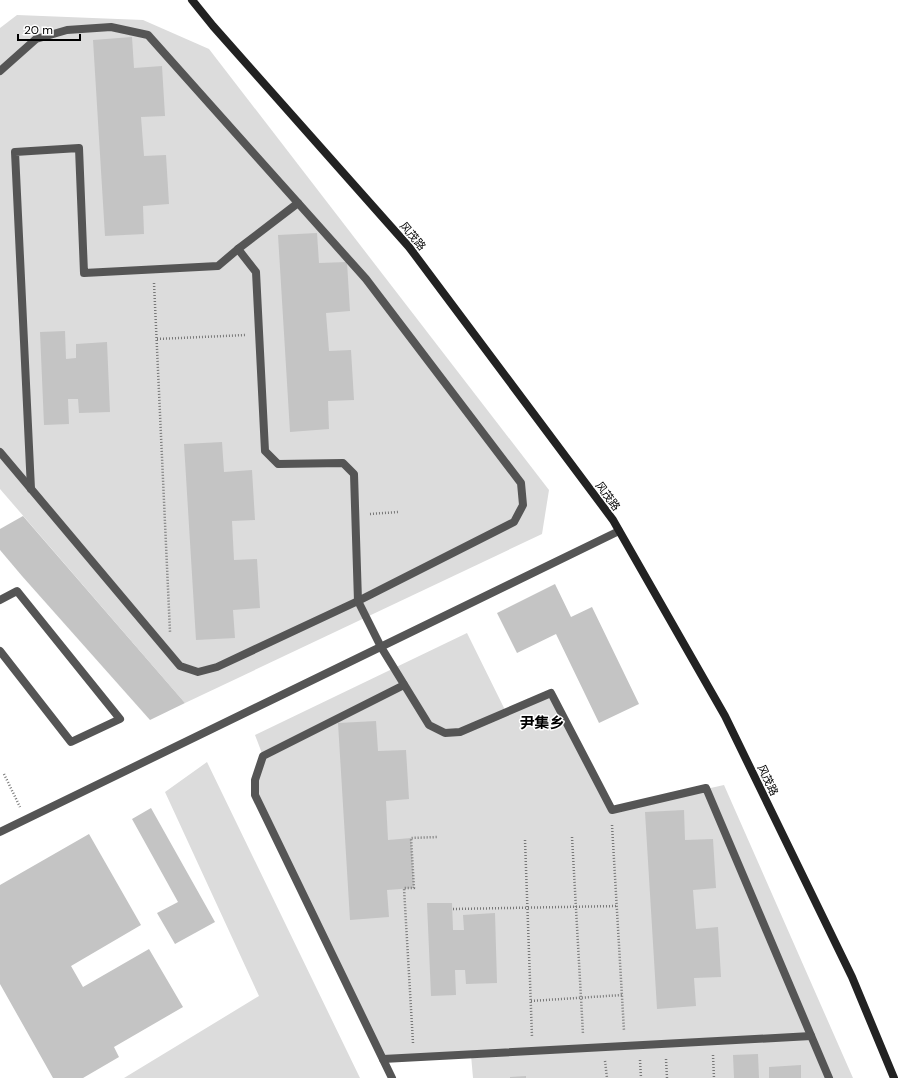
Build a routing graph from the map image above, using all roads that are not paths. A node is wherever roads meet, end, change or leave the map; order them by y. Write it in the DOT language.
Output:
graph roads {
  1 [pos="192,0"];
  2 [pos="0,71"];
  3 [pos="298,203"];
  4 [pos="238,249"];
  5 [pos="0,452"];
  6 [pos="31,489"];
  7 [pos="619,531"];
  8 [pos="0,600"];
  9 [pos="358,601"];
  10 [pos="381,647"];
  11 [pos="0,651"];
  12 [pos="404,685"];
  13 [pos="0,832"];
  14 [pos="811,1036"];
  15 [pos="383,1059"];
  16 [pos="392,1078"];
  17 [pos="829,1078"];
  18 [pos="894,1078"];
  1 -- 7 [label="street, 风茂路"];
  2 -- 3 [label="street"];
  3 -- 4 [label="street"];
  3 -- 9 [label="street"];
  4 -- 6 [label="street"];
  4 -- 9 [label="street"];
  5 -- 6 [label="street"];
  6 -- 9 [label="street"];
  7 -- 10 [label="street"];
  7 -- 18 [label="street, 风茂路"];
  8 -- 11 [label="street"];
  9 -- 10 [label="street"];
  10 -- 12 [label="street"];
  10 -- 13 [label="street"];
  12 -- 14 [label="street"];
  12 -- 15 [label="street"];
  14 -- 15 [label="street"];
  14 -- 17 [label="street"];
  15 -- 16 [label="street"];
}
